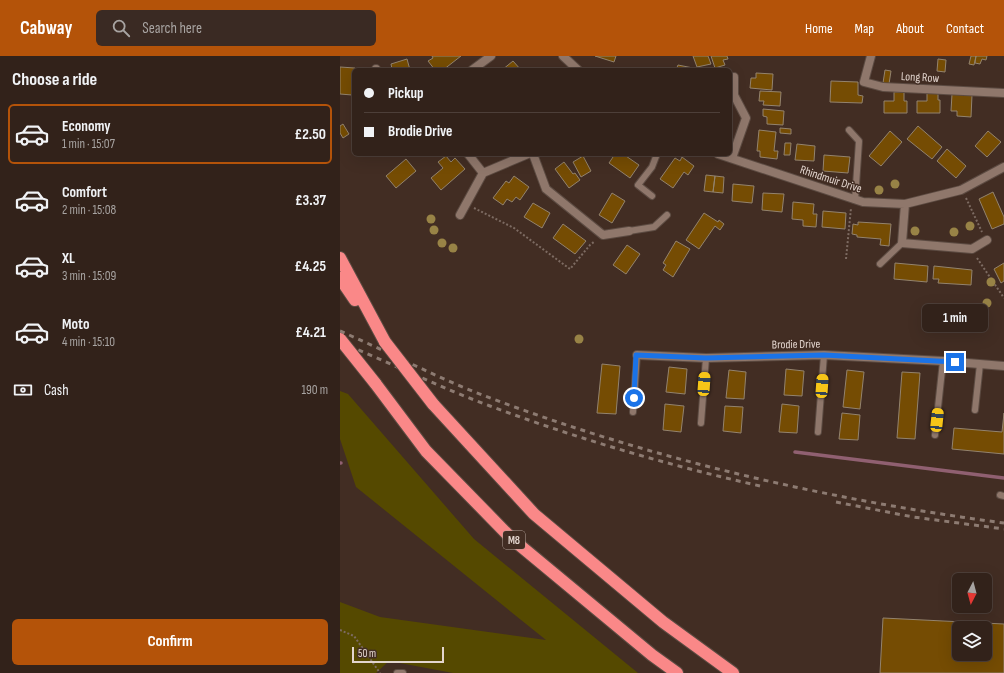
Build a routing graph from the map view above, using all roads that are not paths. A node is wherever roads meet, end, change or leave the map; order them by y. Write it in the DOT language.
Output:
graph roads {
  1 [pos="491,56"];
  2 [pos="563,56"];
  3 [pos="871,56"];
  4 [pos="475,68"];
  5 [pos="576,68"];
  6 [pos="734,77"];
  7 [pos="1004,93"];
  8 [pos="849,130"];
  9 [pos="470,156"];
  10 [pos="523,156"];
  11 [pos="534,156"];
  12 [pos="656,156"];
  13 [pos="725,156"];
  14 [pos="732,158"];
  15 [pos="1004,167"];
  16 [pos="483,173"];
  17 [pos="652,196"];
  18 [pos="853,199"];
  19 [pos="905,204"];
  20 [pos="667,214"];
  21 [pos="460,215"];
  22 [pos="629,231"];
  23 [pos="986,240"];
  24 [pos="902,243"];
  25 [pos="340,258"];
  26 [pos="880,264"];
  27 [pos="340,278"];
  28 [pos="340,339"];
  29 [pos="384,342"];
  30 [pos="636,355"];
  31 [pos="824,355"];
  32 [pos="706,358"];
  33 [pos="943,361"];
  34 [pos="980,364"];
  35 [pos="1004,366"];
  36 [pos="975,410"];
  37 [pos="633,412"];
  38 [pos="701,423"];
  39 [pos="818,432"];
  40 [pos="935,435"];
  41 [pos="397,673"];
  42 [pos="403,673"];
  43 [pos="677,673"];
  44 [pos="733,673"];
  1 -- 4 [label="street"];
  2 -- 5 [label="street"];
  3 -- 7 [label="street, Long Row"];
  6 -- 14 [label="street"];
  8 -- 18 [label="lane"];
  9 -- 16 [label="street"];
  10 -- 16 [label="street"];
  11 -- 22 [label="street"];
  12 -- 17 [label="lane"];
  13 -- 14 [label="street, Rhindmuir Drive"];
  14 -- 18 [label="street, Rhindmuir Drive"];
  15 -- 19 [label="street, Rhindmuir Drive"];
  16 -- 21 [label="street"];
  18 -- 19 [label="street, Rhindmuir Drive"];
  19 -- 24 [label="street"];
  20 -- 22 [label="lane"];
  23 -- 24 [label="street"];
  24 -- 26 [label="lane"];
  25 -- 29 [label="highway"];
  27 -- 29 [label="highway"];
  28 -- 43 [label="highway, M8, bridge"];
  29 -- 44 [label="highway, bridge"];
  30 -- 32 [label="street, Brodie Drive"];
  30 -- 37 [label="lane"];
  31 -- 32 [label="street, Brodie Drive"];
  31 -- 33 [label="street, Brodie Drive"];
  31 -- 39 [label="lane"];
  32 -- 38 [label="lane"];
  33 -- 34 [label="street, Brodie Drive"];
  33 -- 40 [label="lane"];
  34 -- 35 [label="street, Brodie Drive"];
  34 -- 36 [label="lane"];
  41 -- 42 [label="lane"];
}
